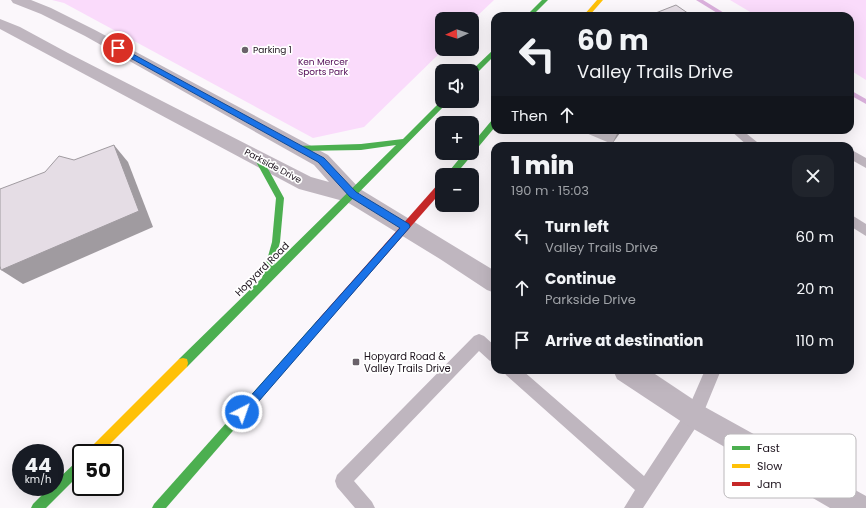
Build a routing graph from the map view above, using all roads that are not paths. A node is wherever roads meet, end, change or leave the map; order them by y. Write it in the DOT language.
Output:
graph roads {
  1 [pos="18,0"];
  2 [pos="545,0"];
  3 [pos="600,0"];
  4 [pos="533,12"];
  5 [pos="590,12"];
  6 [pos="0,24"];
  7 [pos="491,55"];
  8 [pos="479,67"];
  9 [pos="438,108"];
  10 [pos="491,127"];
  11 [pos="740,134"];
  12 [pos="406,141"];
  13 [pos="479,141"];
  14 [pos="751,142"];
  15 [pos="299,148"];
  16 [pos="854,156"];
  17 [pos="258,158"];
  18 [pos="463,160"];
  19 [pos="866,164"];
  20 [pos="456,168"];
  21 [pos="435,192"];
  22 [pos="353,195"];
  23 [pos="854,222"];
  24 [pos="406,227"];
  25 [pos="866,231"];
  26 [pos="491,280"];
  27 [pos="266,281"];
  28 [pos="491,352"];
  29 [pos="516,374"];
  30 [pos="632,374"];
  31 [pos="711,374"];
  32 [pos="694,415"];
  33 [pos="728,434"];
  34 [pos="102,444"];
  35 [pos="72,474"];
  36 [pos="646,489"];
  37 [pos="840,498"];
  38 [pos="38,508"];
  39 [pos="158,508"];
  40 [pos="366,508"];
  41 [pos="633,508"];
  42 [pos="858,508"];
  1 -- 15 [label="street"];
  2 -- 4 [label="main road"];
  3 -- 5 [label="main road"];
  6 -- 17 [label="street, Parkside Drive"];
  7 -- 8 [label="main road"];
  9 -- 12 [label="main road, Hopyard Road"];
  10 -- 13 [label="main road"];
  11 -- 14 [label="lane"];
  12 -- 15 [label="main road"];
  12 -- 22 [label="main road, Hopyard Road"];
  15 -- 22 [label="street"];
  16 -- 19 [label="lane"];
  17 -- 22 [label="street, Parkside Drive"];
  17 -- 27 [label="main road"];
  18 -- 20 [label="main road"];
  21 -- 24 [label="main road"];
  22 -- 24 [label="street"];
  22 -- 27 [label="main road, Hopyard Road"];
  23 -- 25 [label="lane"];
  24 -- 26 [label="street"];
  24 -- 39 [label="main road"];
  27 -- 34 [label="main road, Hopyard Road"];
  28 -- 40 [label="lane"];
  29 -- 36 [label="lane"];
  30 -- 32 [label="street"];
  31 -- 32 [label="lane"];
  32 -- 33 [label="street"];
  32 -- 36 [label="lane"];
  35 -- 38 [label="main road"];
  36 -- 41 [label="lane"];
  37 -- 42 [label="street"];
}
